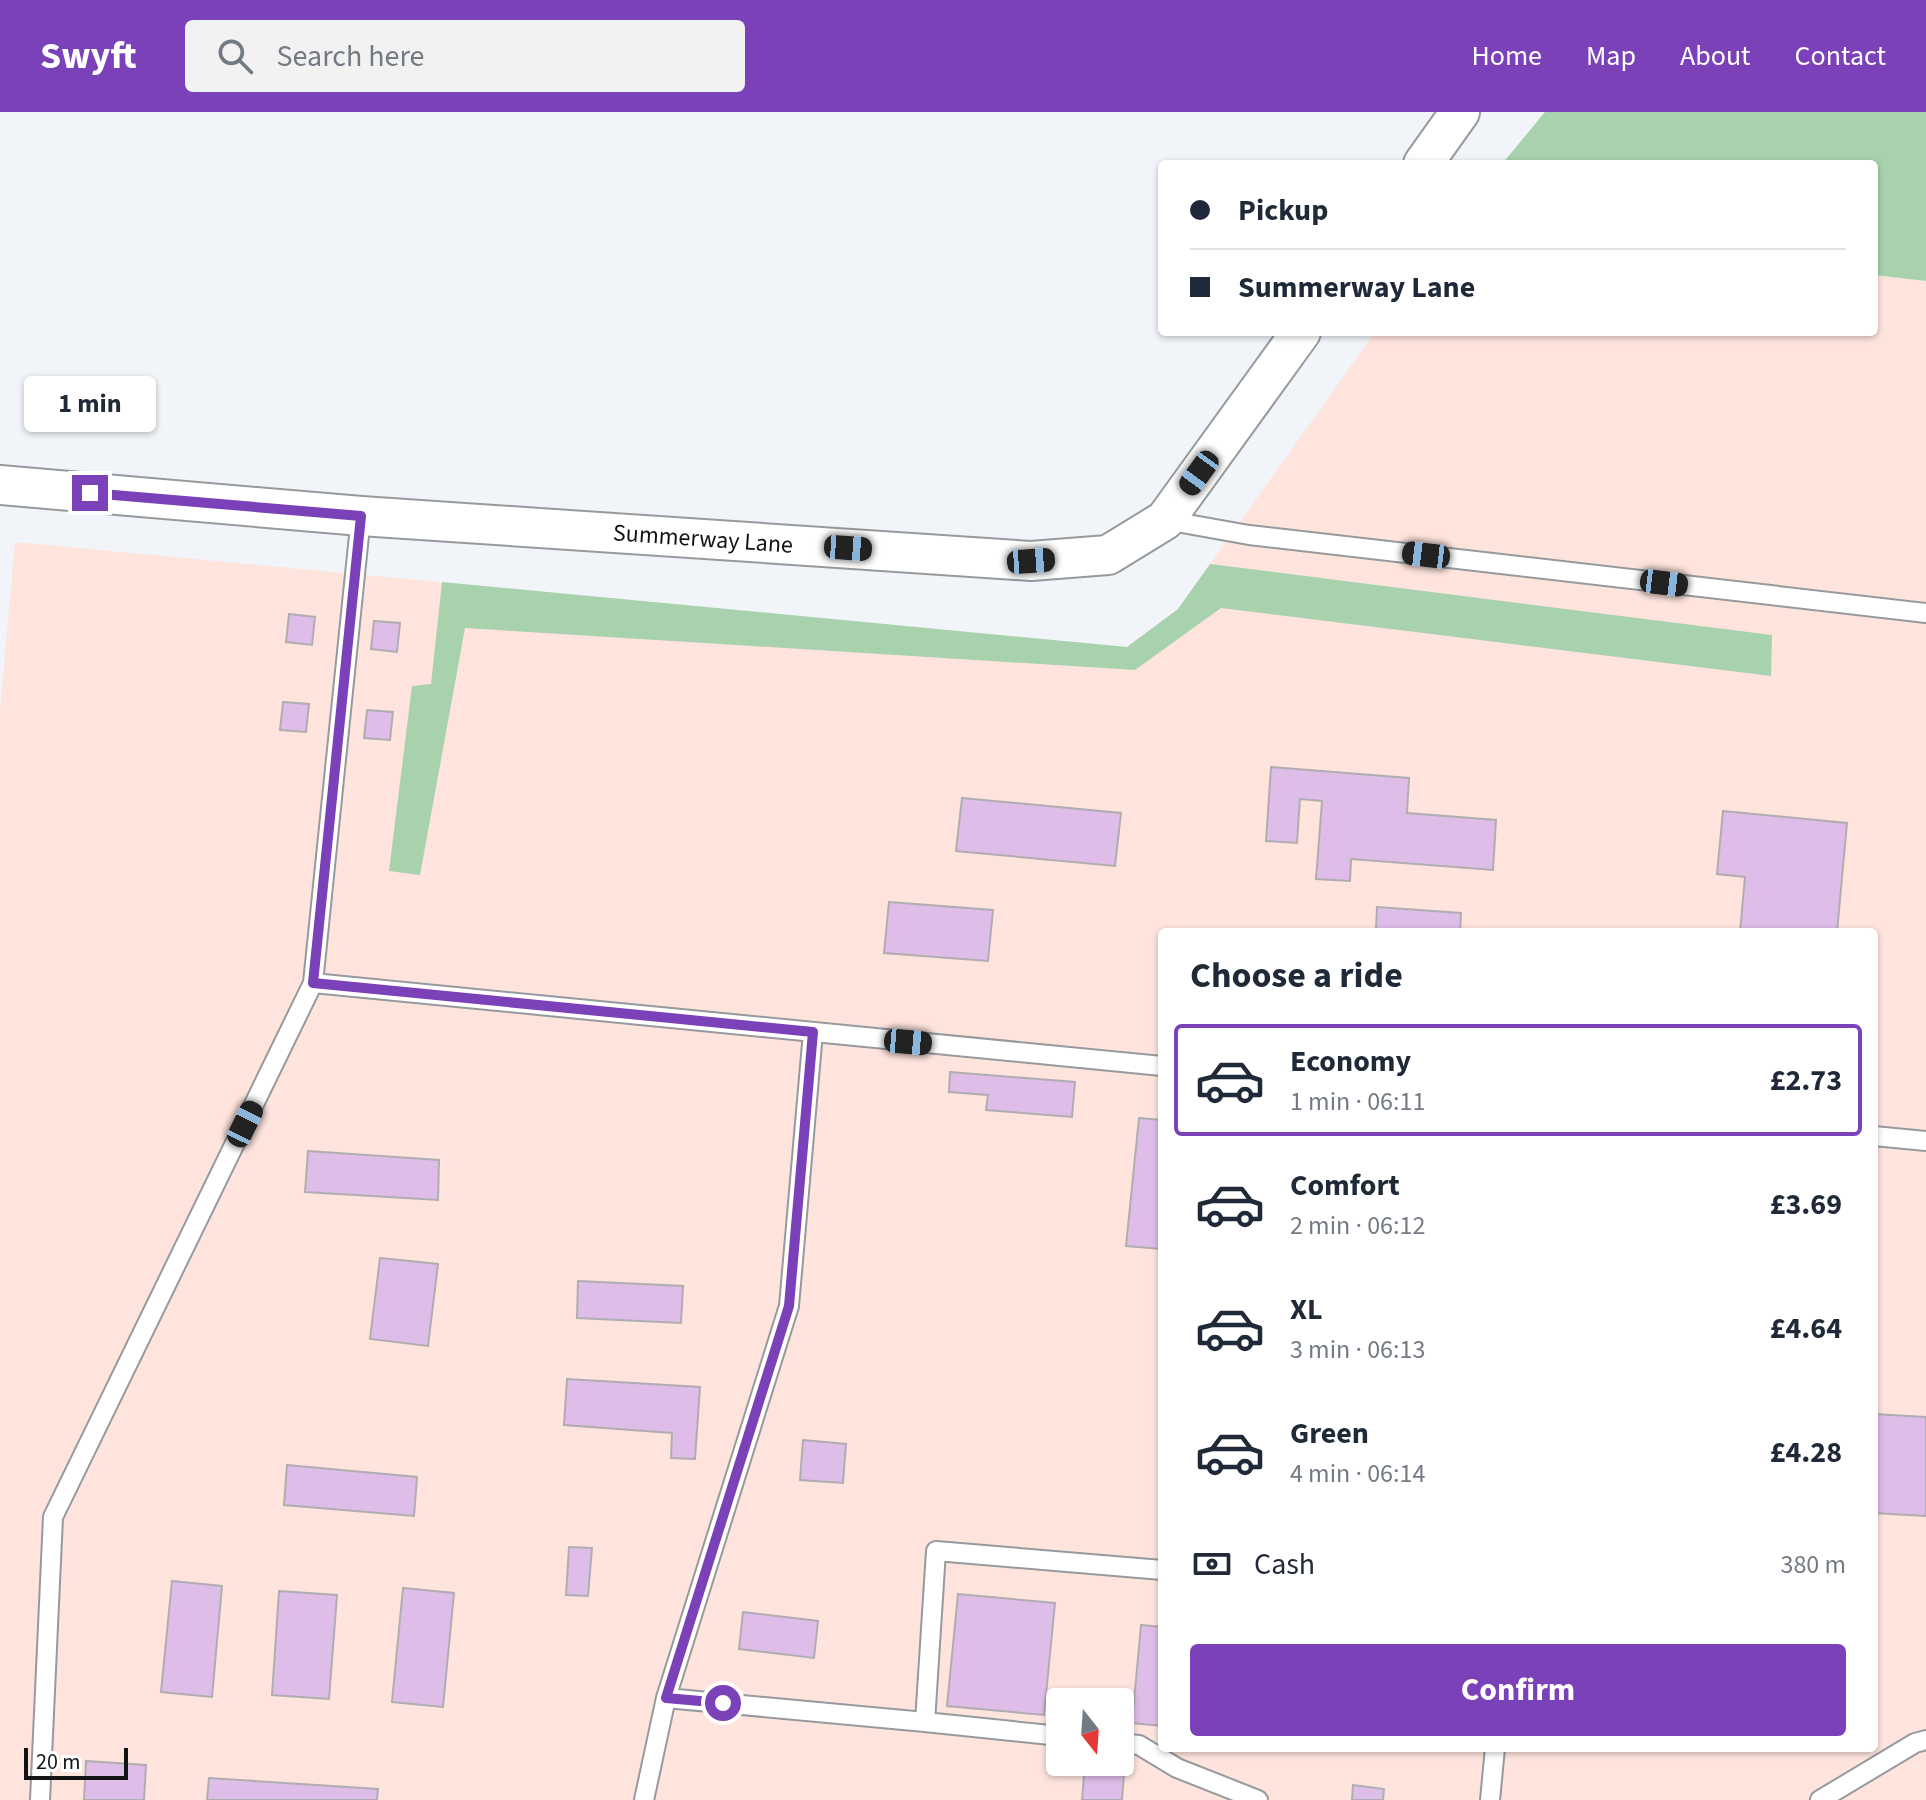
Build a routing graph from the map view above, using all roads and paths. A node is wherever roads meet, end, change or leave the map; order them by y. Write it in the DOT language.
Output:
graph roads {
  1 [pos="1460,112"];
  2 [pos="1426,160"];
  3 [pos="1298,336"];
  4 [pos="0,485"];
  5 [pos="361,516"];
  6 [pos="1165,520"];
  7 [pos="1926,613"];
  8 [pos="313,983"];
  9 [pos="813,1032"];
  10 [pos="1158,1066"];
  11 [pos="1878,1136"];
  12 [pos="1926,1141"];
  13 [pos="1158,1570"];
  14 [pos="666,1698"];
  15 [pos="925,1722"];
  16 [pos="1046,1735"];
  17 [pos="1926,1740"];
  18 [pos="1134,1744"];
  19 [pos="1495,1752"];
  20 [pos="40,1800"];
  21 [pos="644,1800"];
  22 [pos="1258,1800"];
  23 [pos="1490,1800"];
  24 [pos="1820,1800"];
  1 -- 2 [label="street"];
  3 -- 6 [label="street, Summerway Lane"];
  4 -- 5 [label="street, Summerway Lane"];
  5 -- 6 [label="street, Summerway Lane"];
  5 -- 8 [label="lane"];
  6 -- 7 [label="lane"];
  8 -- 9 [label="lane"];
  8 -- 20 [label="lane"];
  9 -- 10 [label="lane"];
  9 -- 14 [label="lane"];
  11 -- 12 [label="lane"];
  13 -- 15 [label="lane"];
  14 -- 15 [label="lane"];
  14 -- 21 [label="lane"];
  15 -- 16 [label="lane"];
  17 -- 24 [label="lane"];
  18 -- 22 [label="lane"];
  19 -- 23 [label="lane"];
}
